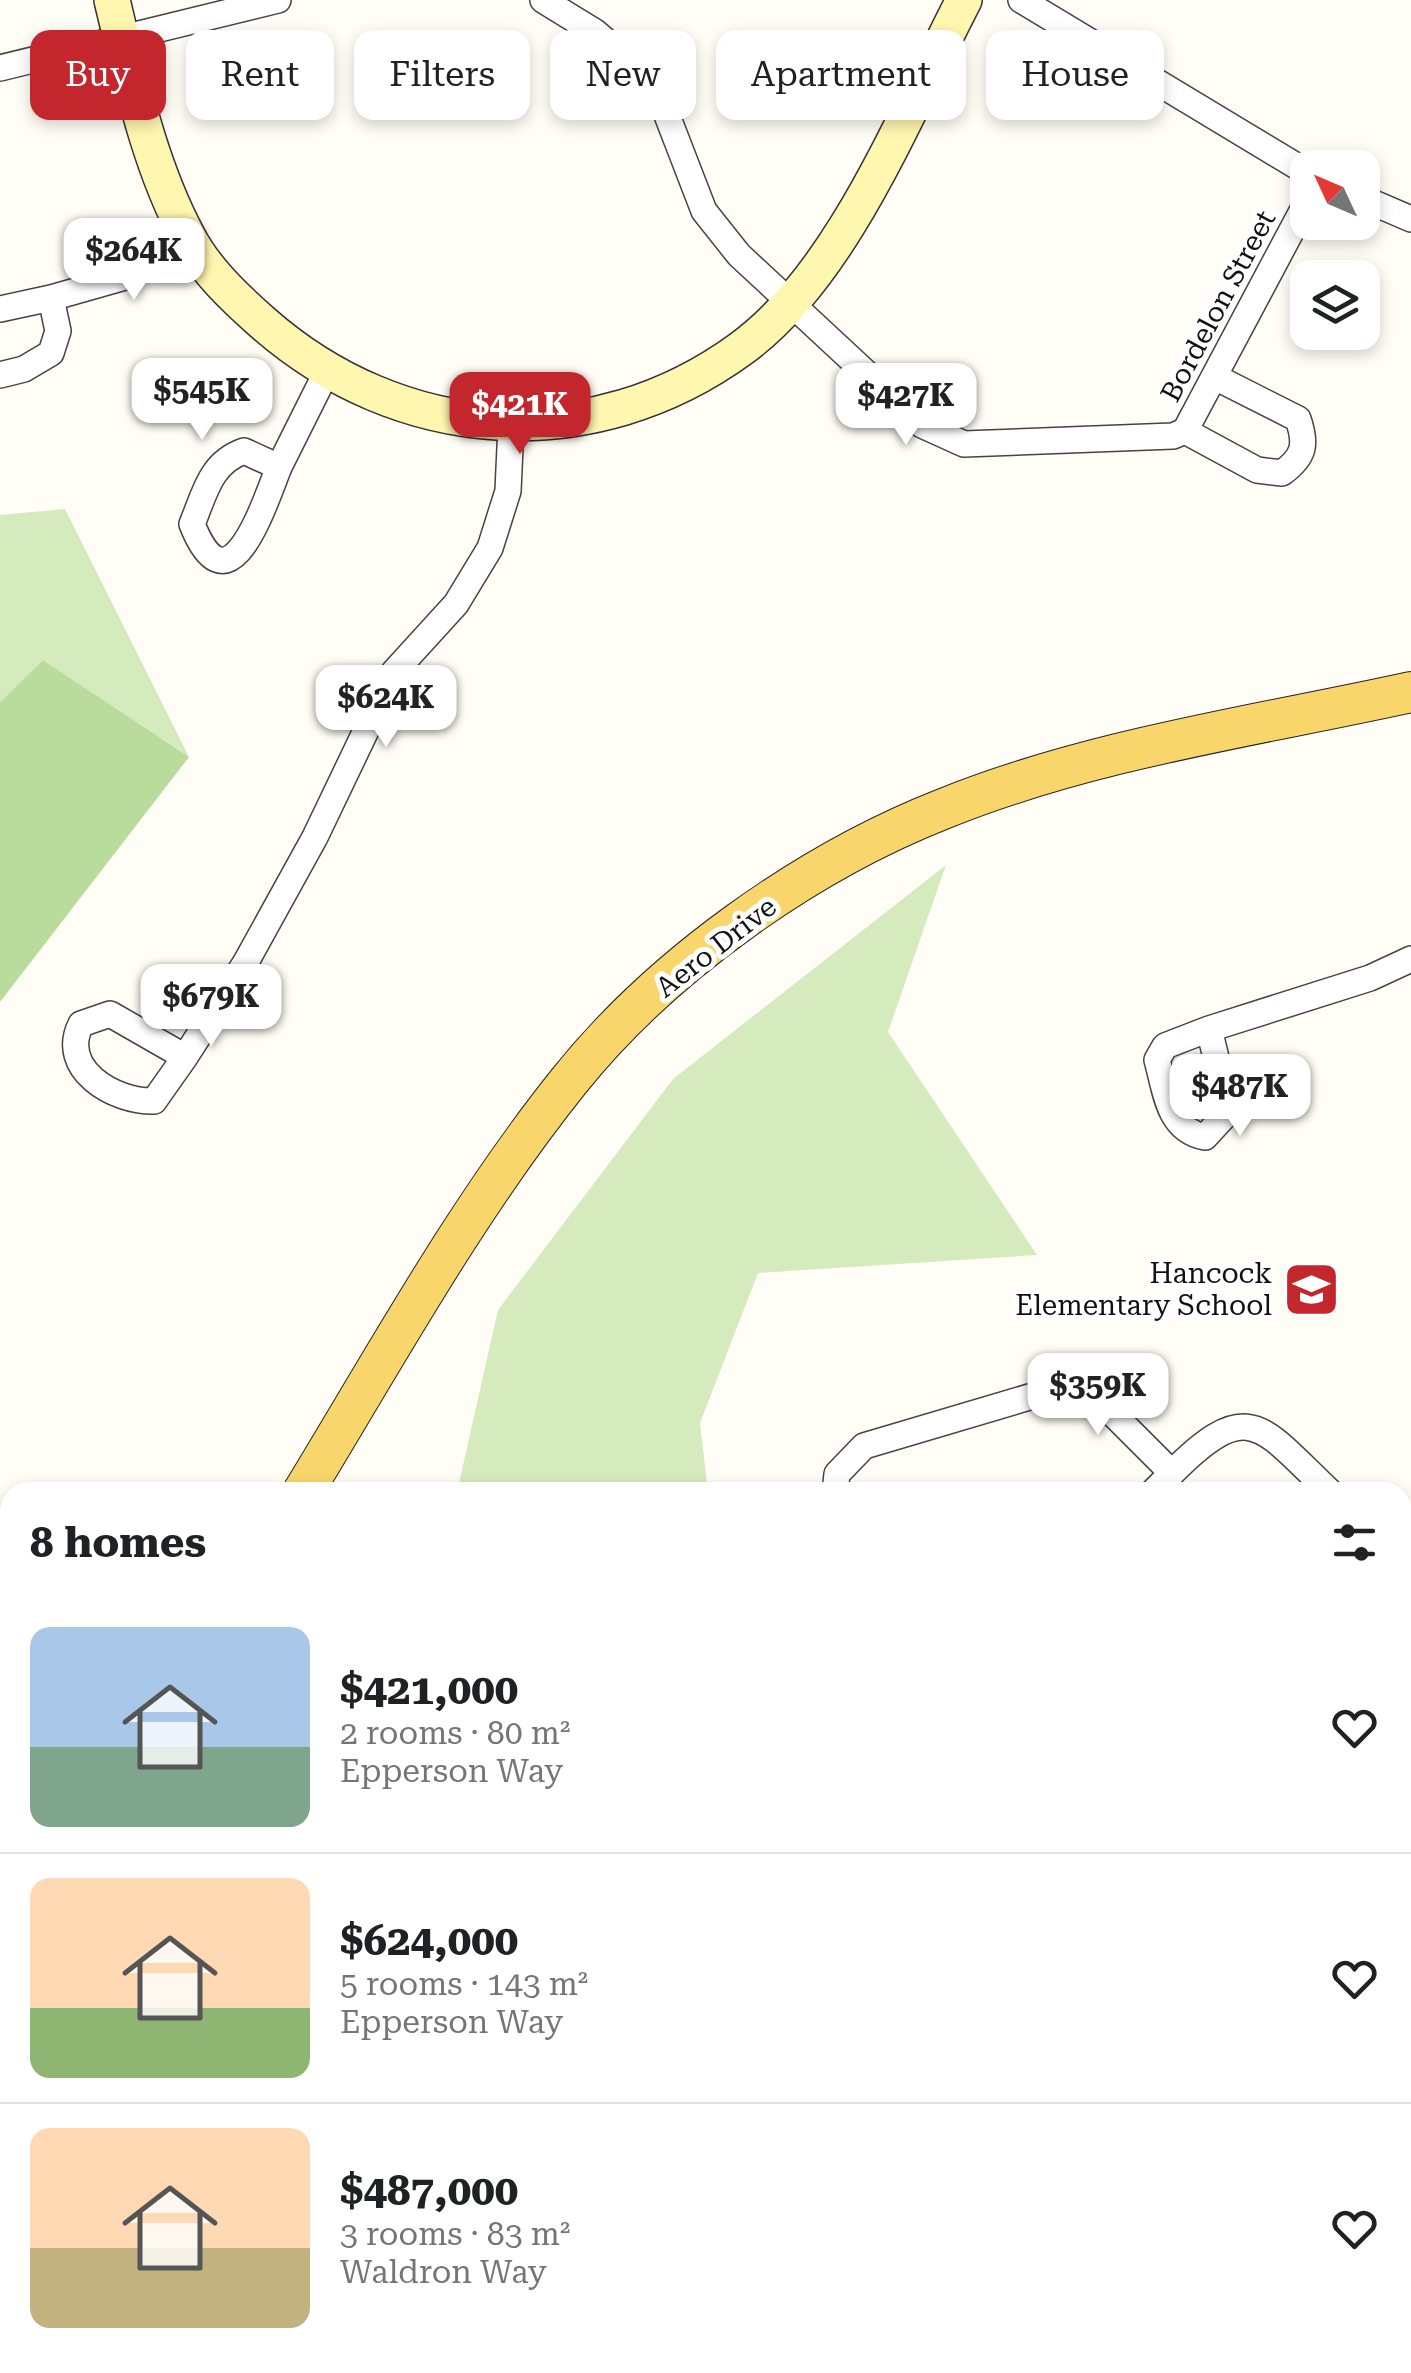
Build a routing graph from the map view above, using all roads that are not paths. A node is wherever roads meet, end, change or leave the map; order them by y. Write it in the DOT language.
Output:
graph roads {
  1 [pos="112,0"];
  2 [pos="278,0"];
  3 [pos="543,0"];
  4 [pos="964,0"];
  5 [pos="1021,0"];
  6 [pos="119,30"];
  7 [pos="154,30"];
  8 [pos="30,61"];
  9 [pos="0,68"];
  10 [pos="144,120"];
  11 [pos="1290,162"];
  12 [pos="1380,206"];
  13 [pos="1411,219"];
  14 [pos="1290,234"];
  15 [pos="189,240"];
  16 [pos="50,298"];
  17 [pos="790,303"];
  18 [pos="0,309"];
  19 [pos="328,371"];
  20 [pos="0,375"];
  21 [pos="1215,377"];
  22 [pos="511,425"];
  23 [pos="1185,431"];
  24 [pos="279,467"];
  25 [pos="1411,692"];
  26 [pos="1411,959"];
  27 [pos="1209,1029"];
  28 [pos="185,1057"];
  29 [pos="1172,1473"];
  30 [pos="308,1482"];
  31 [pos="837,1482"];
  32 [pos="1163,1482"];
  33 [pos="1319,1482"];
  1 -- 6 [label="street"];
  2 -- 7 [label="street"];
  3 -- 17 [label="street, Bordelon Street"];
  4 -- 17 [label="street"];
  5 -- 11 [label="street"];
  8 -- 9 [label="street"];
  10 -- 15 [label="street"];
  12 -- 13 [label="street"];
  14 -- 21 [label="street, Bordelon Street"];
  15 -- 16 [label="street"];
  15 -- 19 [label="street"];
  16 -- 18 [label="street"];
  16 -- 20 [label="street"];
  17 -- 22 [label="street"];
  17 -- 23 [label="street, Bordelon Street"];
  19 -- 22 [label="street"];
  19 -- 24 [label="street"];
  21 -- 23 [label="street, Bordelon Street"];
  21 -- 23 [label="street"];
  22 -- 28 [label="street"];
  25 -- 30 [label="main road, Aero Drive"];
  26 -- 27 [label="street"];
  29 -- 31 [label="street"];
  29 -- 32 [label="street"];
  29 -- 33 [label="street"];
}
